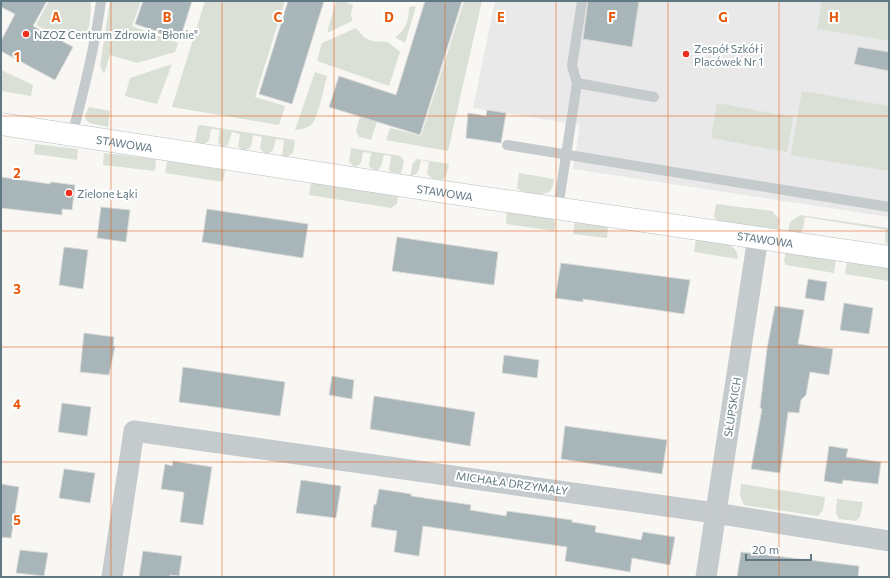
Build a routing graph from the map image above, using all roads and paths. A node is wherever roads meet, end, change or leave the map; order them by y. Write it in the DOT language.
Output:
graph roads {
  1 [pos="101,1"];
  2 [pos="582,1"];
  3 [pos="577,83"];
  4 [pos="654,97"];
  5 [pos="1,124"];
  6 [pos="72,135"];
  7 [pos="507,145"];
  8 [pos="566,156"];
  9 [pos="889,207"];
  10 [pos="558,208"];
  11 [pos="758,237"];
  12 [pos="889,257"];
  13 [pos="716,513"];
  14 [pos="889,541"];
  15 [pos="112,577"];
  16 [pos="706,577"];
  1 -- 6 [label="lane"];
  2 -- 3 [label="lane"];
  3 -- 4 [label="lane"];
  3 -- 8 [label="lane"];
  5 -- 6 [label="street, STAWOWA"];
  6 -- 10 [label="street, STAWOWA"];
  7 -- 8 [label="lane"];
  8 -- 9 [label="lane"];
  8 -- 10 [label="lane"];
  10 -- 11 [label="street, STAWOWA"];
  11 -- 12 [label="street, STAWOWA"];
  11 -- 13 [label="street, SŁUPSKICH"];
  13 -- 14 [label="street, MICHAŁA DRZYMAŁY"];
  13 -- 15 [label="street, MICHAŁA DRZYMAŁY"];
  13 -- 16 [label="street, SŁUPSKICH"];
}
